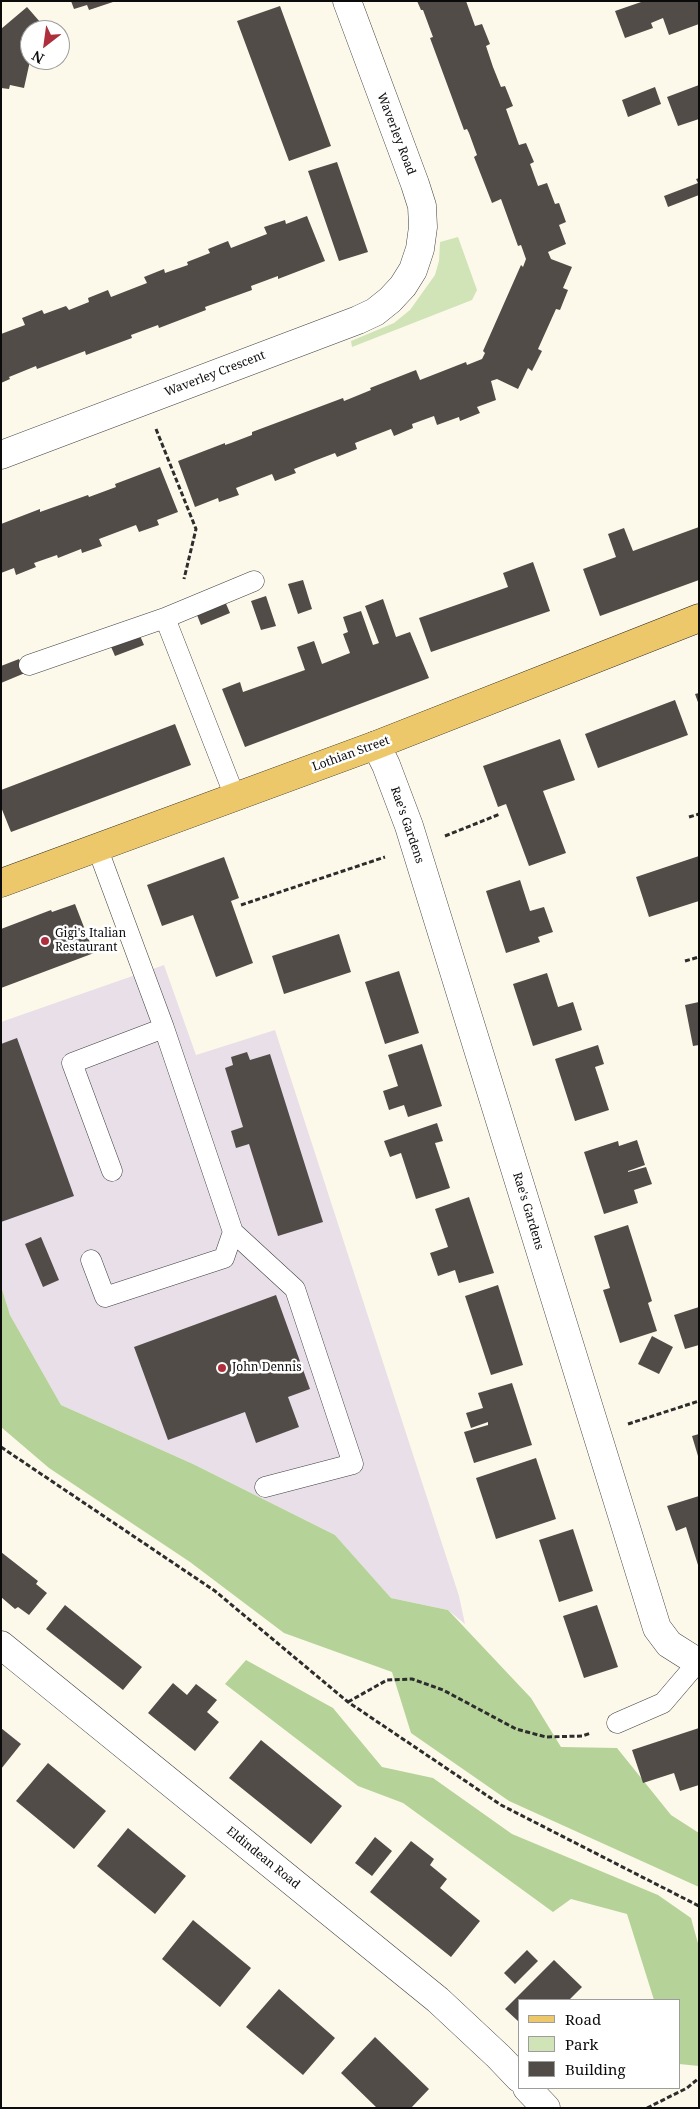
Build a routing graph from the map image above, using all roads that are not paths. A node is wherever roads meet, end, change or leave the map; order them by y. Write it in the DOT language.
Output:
graph roads {
  1 [pos="347,1"];
  2 [pos="413,270"];
  3 [pos="1,455"];
  4 [pos="254,581"];
  5 [pos="171,615"];
  6 [pos="699,618"];
  7 [pos="30,665"];
  8 [pos="376,745"];
  9 [pos="235,797"];
  10 [pos="97,847"];
  11 [pos="1,883"];
  12 [pos="164,1028"];
  13 [pos="112,1170"];
  14 [pos="233,1232"];
  15 [pos="91,1260"];
  16 [pos="265,1487"];
  17 [pos="1,1645"];
  18 [pos="698,1662"];
  19 [pos="618,1723"];
  20 [pos="518,2077"];
  21 [pos="529,2089"];
  22 [pos="546,2108"];
  1 -- 2 [label="street, Waverley Road"];
  2 -- 3 [label="street, Waverley Crescent"];
  4 -- 5 [label="lane"];
  5 -- 7 [label="lane"];
  5 -- 9 [label="lane"];
  6 -- 8 [label="main road, Lothian Street"];
  8 -- 9 [label="main road, Lothian Street"];
  8 -- 18 [label="street, Rae's Gardens"];
  9 -- 10 [label="main road, Lothian Street"];
  10 -- 11 [label="main road, Lothian Street"];
  10 -- 12 [label="lane"];
  12 -- 13 [label="lane"];
  12 -- 14 [label="lane"];
  14 -- 15 [label="lane"];
  14 -- 16 [label="lane"];
  17 -- 20 [label="street, Eldindean Road"];
  18 -- 19 [label="lane, Rae's Gardens"];
  21 -- 22 [label="street"];
}
